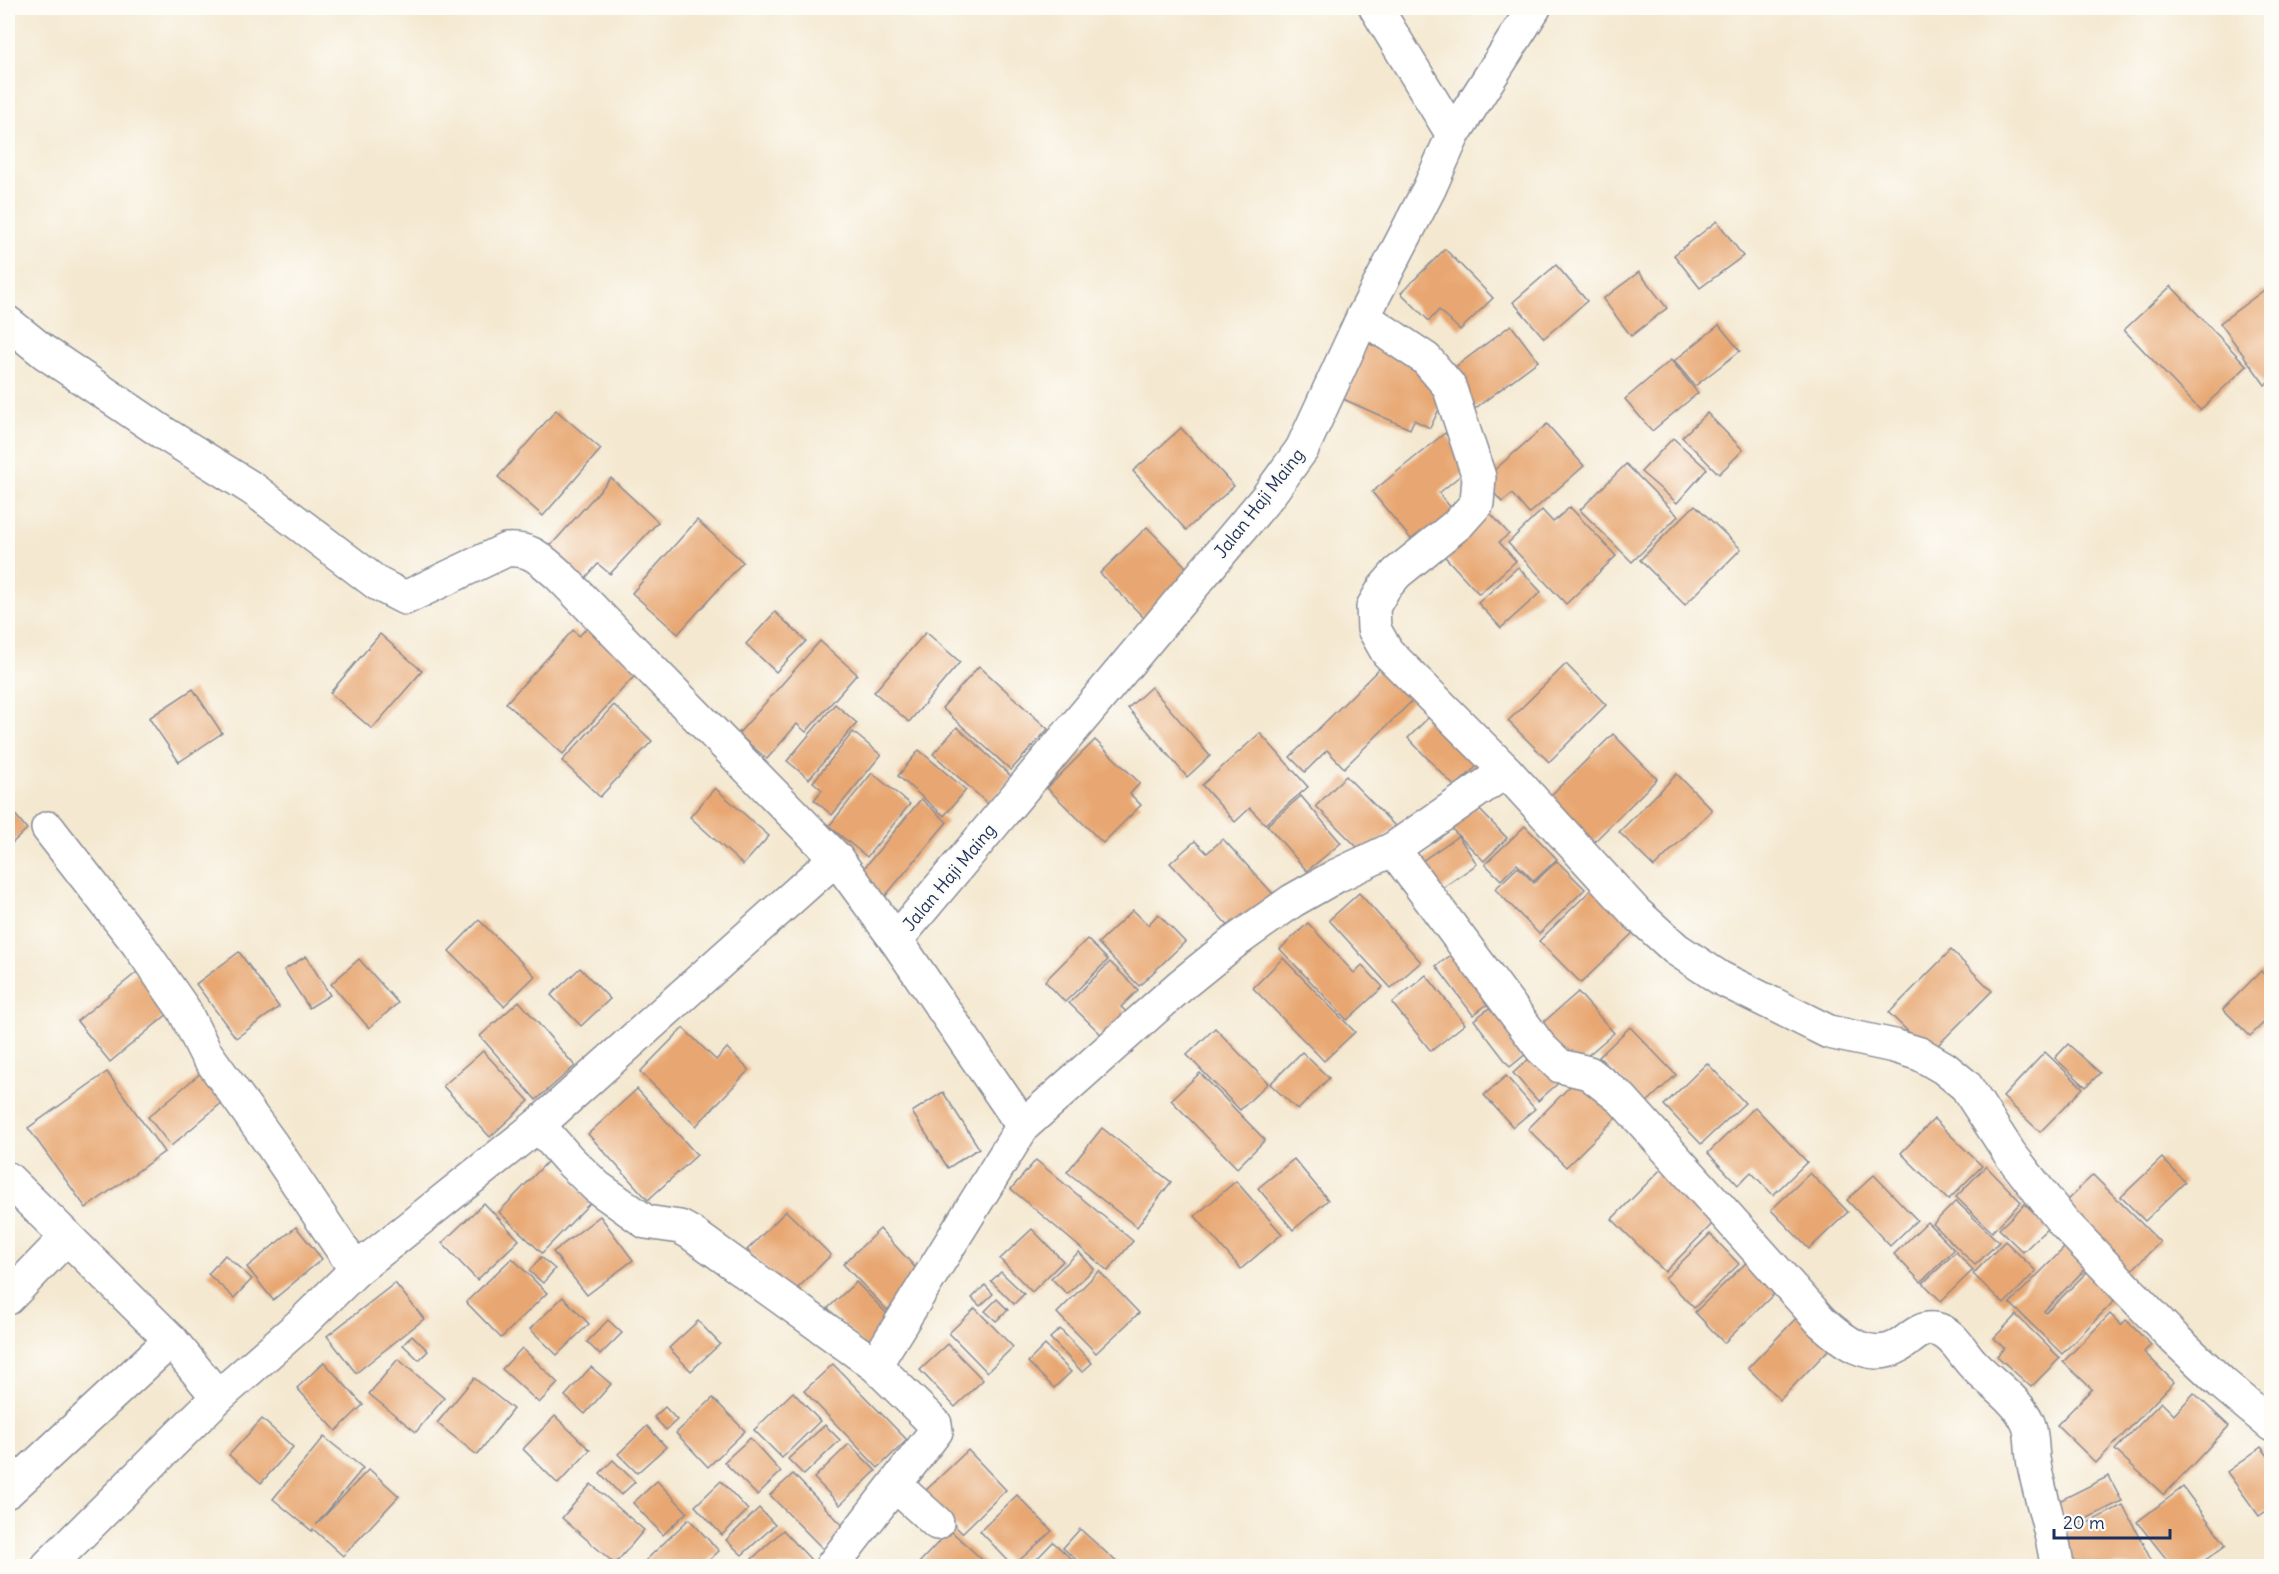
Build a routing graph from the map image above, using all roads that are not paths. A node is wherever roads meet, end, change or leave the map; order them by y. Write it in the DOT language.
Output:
graph roads {
  1 [pos="1376,8"];
  2 [pos="1534,8"];
  3 [pos="1453,135"];
  4 [pos="1364,317"];
  5 [pos="8,323"];
  6 [pos="1506,771"];
  7 [pos="48,828"];
  8 [pos="1393,849"];
  9 [pos="836,858"];
  10 [pos="896,939"];
  11 [pos="538,1125"];
  12 [pos="1023,1126"];
  13 [pos="8,1179"];
  14 [pos="67,1237"];
  15 [pos="356,1270"];
  16 [pos="8,1298"];
  17 [pos="171,1340"];
  18 [pos="875,1365"];
  19 [pos="218,1397"];
  20 [pos="2271,1425"];
  21 [pos="895,1485"];
  22 [pos="8,1491"];
  23 [pos="937,1523"];
  24 [pos="48,1566"];
  25 [pos="832,1566"];
  26 [pos="2057,1566"];
  1 -- 3 [label="street"];
  2 -- 3 [label="street, Jalan Haji Maing"];
  3 -- 4 [label="street, Jalan Haji Maing"];
  4 -- 6 [label="street"];
  4 -- 10 [label="street, Jalan Haji Maing"];
  5 -- 9 [label="street"];
  6 -- 8 [label="street"];
  6 -- 20 [label="street"];
  7 -- 15 [label="street"];
  8 -- 12 [label="street"];
  8 -- 26 [label="street"];
  9 -- 10 [label="street"];
  9 -- 11 [label="street"];
  10 -- 12 [label="street"];
  11 -- 15 [label="street"];
  11 -- 18 [label="street"];
  12 -- 18 [label="street"];
  13 -- 14 [label="street"];
  14 -- 16 [label="street"];
  14 -- 17 [label="street"];
  15 -- 19 [label="street"];
  17 -- 19 [label="street"];
  17 -- 22 [label="street"];
  18 -- 21 [label="street"];
  19 -- 24 [label="street"];
  21 -- 23 [label="street"];
  21 -- 25 [label="street"];
}
